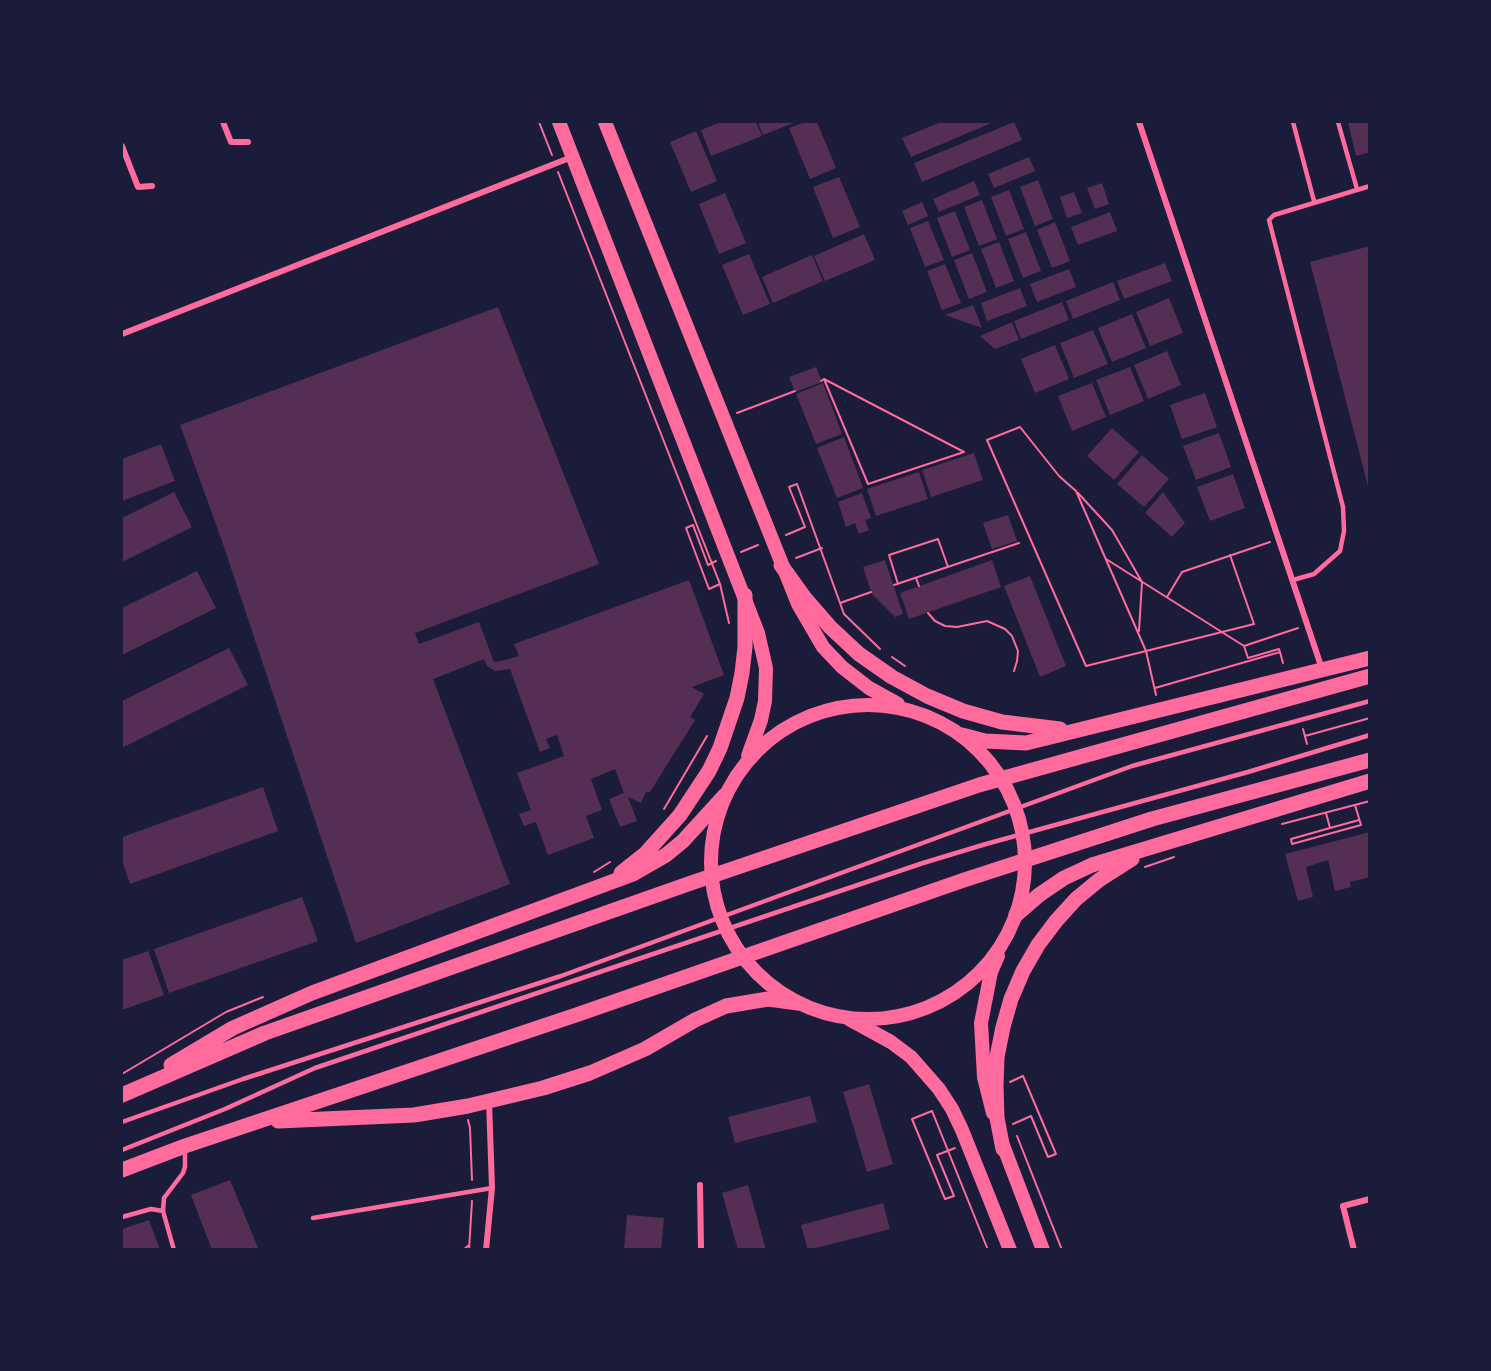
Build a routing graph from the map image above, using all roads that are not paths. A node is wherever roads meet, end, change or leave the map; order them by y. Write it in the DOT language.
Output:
graph roads {
  1 [pos="223,122"];
  2 [pos="559,122"];
  3 [pos="605,122"];
  4 [pos="1138,122"];
  5 [pos="1293,122"];
  6 [pos="1338,122"];
  7 [pos="248,141"];
  8 [pos="122,146"];
  9 [pos="573,156"];
  10 [pos="152,186"];
  11 [pos="1370,186"];
  12 [pos="1357,189"];
  13 [pos="1314,201"];
  14 [pos="122,334"];
  15 [pos="781,565"];
  16 [pos="1293,580"];
  17 [pos="745,595"];
  18 [pos="1370,658"];
  19 [pos="1322,670"];
  20 [pos="1370,676"];
  21 [pos="1370,701"];
  22 [pos="908,710"];
  23 [pos="1081,730"];
  24 [pos="962,735"];
  25 [pos="1370,735"];
  26 [pos="1370,759"];
  27 [pos="745,764"];
  28 [pos="1370,781"];
  29 [pos="725,795"];
  30 [pos="1151,849"];
  31 [pos="603,886"];
  32 [pos="1016,915"];
  33 [pos="1003,943"];
  34 [pos="798,1003"];
  35 [pos="844,1017"];
  36 [pos="122,1095"];
  37 [pos="489,1101"];
  38 [pos="122,1122"];
  39 [pos="260,1122"];
  40 [pos="184,1146"];
  41 [pos="1003,1149"];
  42 [pos="122,1150"];
  43 [pos="122,1170"];
  44 [pos="700,1185"];
  45 [pos="492,1188"];
  46 [pos="1370,1199"];
  47 [pos="163,1211"];
  48 [pos="122,1217"];
  49 [pos="314,1218"];
  50 [pos="174,1250"];
  51 [pos="486,1250"];
  52 [pos="701,1250"];
  53 [pos="1010,1250"];
  54 [pos="1043,1250"];
  55 [pos="1354,1250"];
  1 -- 7 [label="street"];
  2 -- 9 [label="main road"];
  3 -- 15 [label="main road"];
  4 -- 16 [label="street"];
  5 -- 13 [label="lane"];
  6 -- 12 [label="lane"];
  8 -- 10 [label="street"];
  9 -- 14 [label="street"];
  9 -- 17 [label="main road"];
  11 -- 12 [label="lane"];
  12 -- 13 [label="lane"];
  13 -- 16 [label="lane"];
  15 -- 22 [label="main road"];
  15 -- 23 [label="highway"];
  16 -- 19 [label="street"];
  17 -- 27 [label="main road"];
  17 -- 31 [label="highway"];
  18 -- 19 [label="highway"];
  19 -- 23 [label="highway"];
  20 -- 36 [label="highway"];
  21 -- 38 [label="lane"];
  22 -- 24 [label="main road"];
  22 -- 27 [label="main road"];
  23 -- 24 [label="highway"];
  24 -- 32 [label="main road"];
  25 -- 42 [label="lane"];
  26 -- 39 [label="highway"];
  27 -- 29 [label="main road"];
  28 -- 30 [label="highway"];
  29 -- 31 [label="highway"];
  29 -- 34 [label="main road"];
  30 -- 32 [label="highway"];
  30 -- 41 [label="highway"];
  31 -- 36 [label="highway"];
  32 -- 33 [label="main road"];
  33 -- 35 [label="main road"];
  33 -- 41 [label="main road"];
  34 -- 35 [label="main road"];
  34 -- 37 [label="highway"];
  35 -- 53 [label="main road"];
  37 -- 39 [label="highway"];
  37 -- 45 [label="street"];
  39 -- 40 [label="highway"];
  40 -- 43 [label="highway"];
  40 -- 47 [label="lane"];
  41 -- 54 [label="main road"];
  44 -- 52 [label="street"];
  45 -- 49 [label="lane"];
  45 -- 51 [label="street"];
  46 -- 55 [label="street"];
  47 -- 48 [label="lane"];
  47 -- 50 [label="lane"];
}
